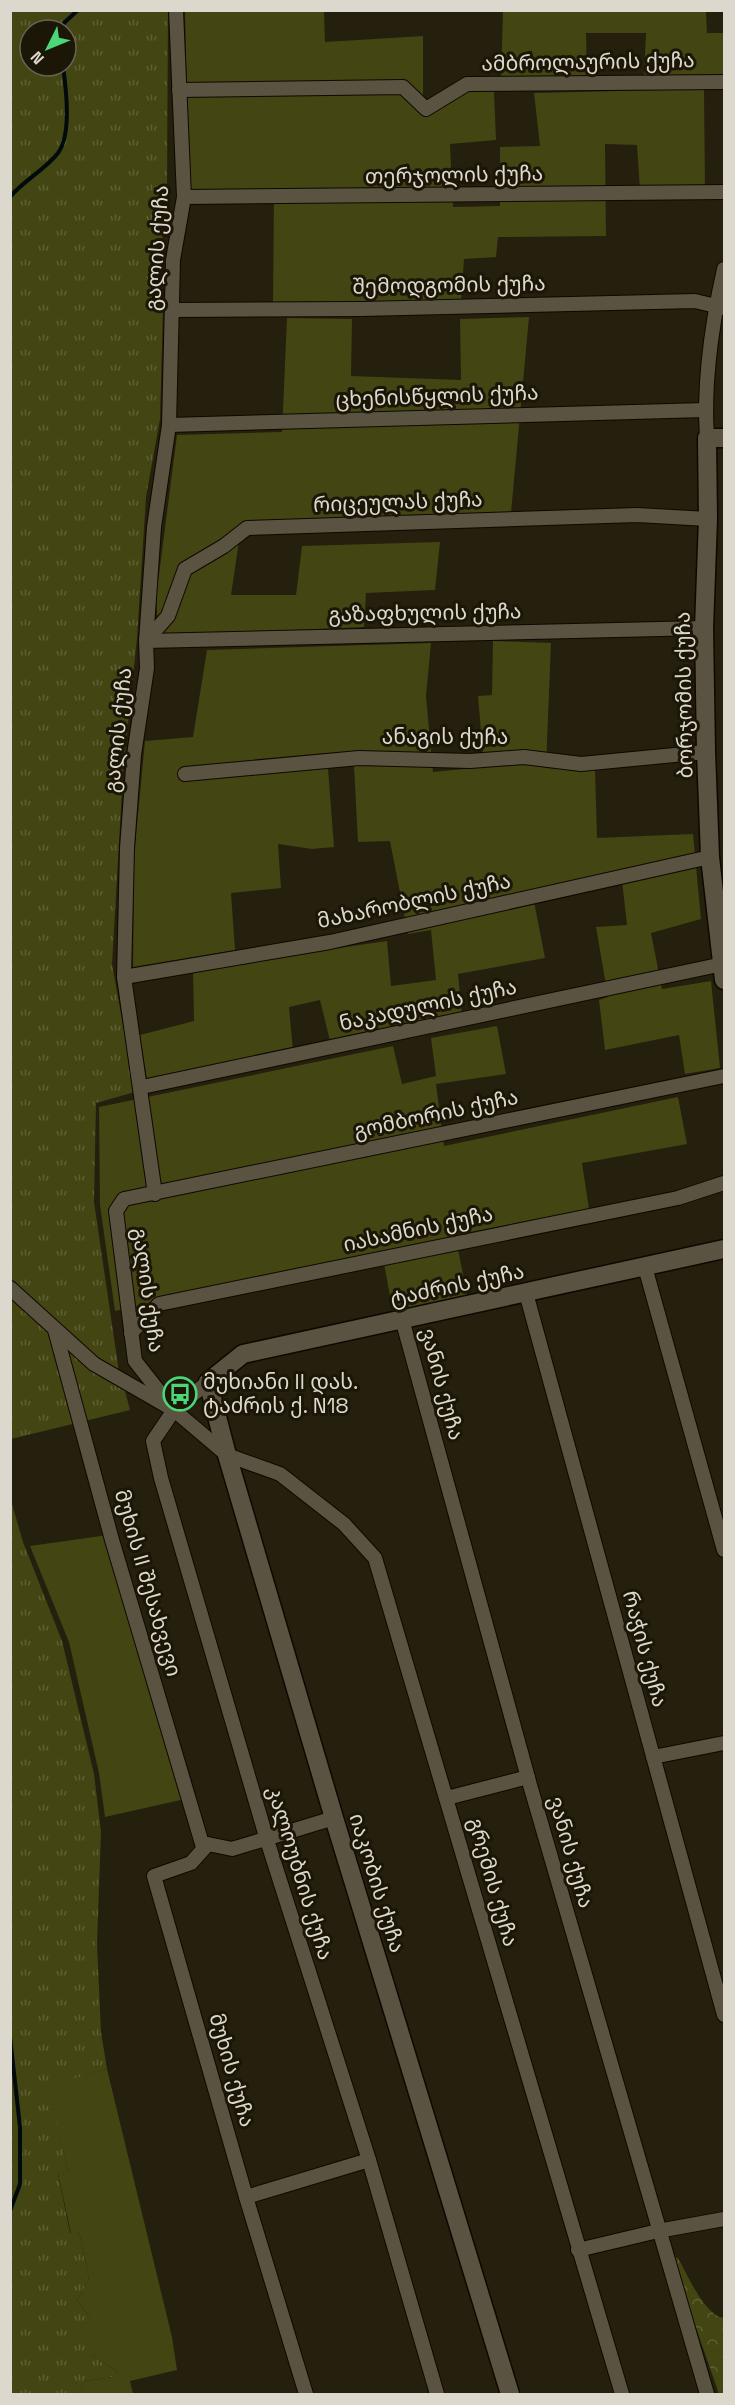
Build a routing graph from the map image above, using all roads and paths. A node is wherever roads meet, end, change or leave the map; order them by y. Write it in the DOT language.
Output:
graph roads {
  1 [pos="176,10"];
  2 [pos="724,82"];
  3 [pos="179,90"];
  4 [pos="724,192"];
  5 [pos="184,197"];
  6 [pos="724,269"];
  7 [pos="720,308"];
  8 [pos="174,310"];
  9 [pos="705,410"];
  10 [pos="170,425"];
  11 [pos="716,438"];
  12 [pos="708,519"];
  13 [pos="704,628"];
  14 [pos="146,641"];
  15 [pos="706,752"];
  16 [pos="185,774"];
  17 [pos="710,857"];
  18 [pos="724,972"];
  19 [pos="124,977"];
  20 [pos="724,1076"];
  21 [pos="142,1087"];
  22 [pos="724,1183"];
  23 [pos="155,1194"];
  24 [pos="724,1249"];
  25 [pos="645,1267"];
  26 [pos="10,1288"];
  27 [pos="526,1293"];
  28 [pos="402,1319"];
  29 [pos="55,1330"];
  30 [pos="132,1334"];
  31 [pos="208,1382"];
  32 [pos="174,1410"];
  33 [pos="226,1455"];
  34 [pos="724,1550"];
  35 [pos="724,1743"];
  36 [pos="653,1757"];
  37 [pos="528,1777"];
  38 [pos="447,1798"];
  39 [pos="334,1818"];
  40 [pos="267,1840"];
  41 [pos="203,1847"];
  42 [pos="724,2015"];
  43 [pos="369,2160"];
  44 [pos="246,2197"];
  45 [pos="724,2219"];
  46 [pos="658,2231"];
  47 [pos="578,2250"];
  48 [pos="306,2394"];
  49 [pos="437,2394"];
  50 [pos="510,2394"];
  51 [pos="622,2394"];
  52 [pos="707,2394"];
  1 -- 3 [label="street, გალის ქუჩა"];
  2 -- 3 [label="street, ამბროლაურის ქუჩა"];
  3 -- 5 [label="street, გალის ქუჩა"];
  4 -- 5 [label="street, თერჯოლის ქუჩა"];
  5 -- 8 [label="street, გალის ქუჩა"];
  6 -- 7 [label="street, ბორჯომის ქუჩა"];
  7 -- 8 [label="street, შემოდგომის ქუჩა"];
  7 -- 9 [label="street, ბორჯომის ქუჩა"];
  8 -- 10 [label="street, გალის ქუჩა"];
  9 -- 10 [label="street, ცხენისწყლის ქუჩა"];
  9 -- 11 [label="street, ბორჯომის ქუჩა"];
  10 -- 14 [label="street, გალის ქუჩა"];
  11 -- 12 [label="street, ბორჯომის ქუჩა"];
  12 -- 13 [label="street, ბორჯომის ქუჩა"];
  12 -- 14 [label="street, რიცეულას ქუჩა"];
  13 -- 14 [label="street, გაზაფხულის ქუჩა"];
  13 -- 15 [label="street, ბორჯომის ქუჩა"];
  14 -- 19 [label="street, გალის ქუჩა"];
  15 -- 16 [label="street, ანაგის ქუჩა"];
  15 -- 17 [label="street, ბორჯომის ქუჩა"];
  17 -- 18 [label="street, ბორჯომის ქუჩა"];
  17 -- 19 [label="street, მახარობლის ქუჩა"];
  18 -- 21 [label="street, ნაკადულის ქუჩა"];
  19 -- 21 [label="street, გალის ქუჩა"];
  20 -- 23 [label="street, გომბორის ქუჩა"];
  21 -- 23 [label="street, გალის ქუჩა"];
  22 -- 30 [label="street, იასამნის ქუჩა"];
  23 -- 30 [label="street, გალის ქუჩა"];
  24 -- 25 [label="street, ტაძრის ქუჩა"];
  25 -- 27 [label="street, ტაძრის ქუჩა"];
  25 -- 34 [label="street"];
  26 -- 29 [label="street"];
  27 -- 28 [label="street, ტაძრის ქუჩა"];
  27 -- 36 [label="street, რაჭის ქუჩა"];
  28 -- 31 [label="street, ტაძრის ქუჩა"];
  28 -- 37 [label="street, ვანის ქუჩა"];
  29 -- 32 [label="street"];
  29 -- 41 [label="street, მუხის II შესახვევი"];
  30 -- 32 [label="street, გალის ქუჩა"];
  31 -- 32 [label="street, კალოუბნის ქუჩა"];
  31 -- 33 [label="street, იაკობის ქუჩა"];
  32 -- 33 [label="street"];
  32 -- 40 [label="street, კალოუბნის ქუჩა"];
  33 -- 38 [label="street, გრემის ქუჩა"];
  33 -- 39 [label="street, იაკობის ქუჩა"];
  35 -- 36 [label="street"];
  36 -- 42 [label="street, რაჭის ქუჩა"];
  37 -- 38 [label="street"];
  37 -- 46 [label="street, ვანის ქუჩა"];
  38 -- 47 [label="street, გრემის ქუჩა"];
  39 -- 40 [label="street"];
  39 -- 50 [label="street, იაკობის ქუჩა"];
  40 -- 41 [label="street"];
  40 -- 43 [label="street, კალოუბნის ქუჩა"];
  41 -- 44 [label="street, მუხის ქუჩა"];
  43 -- 44 [label="street"];
  43 -- 49 [label="street, კალოუბნის ქუჩა"];
  44 -- 48 [label="street, მუხის ქუჩა"];
  45 -- 46 [label="street"];
  46 -- 47 [label="street"];
  46 -- 52 [label="street, ვანის ქუჩა"];
  47 -- 51 [label="street, გრემის ქუჩა"];
}
